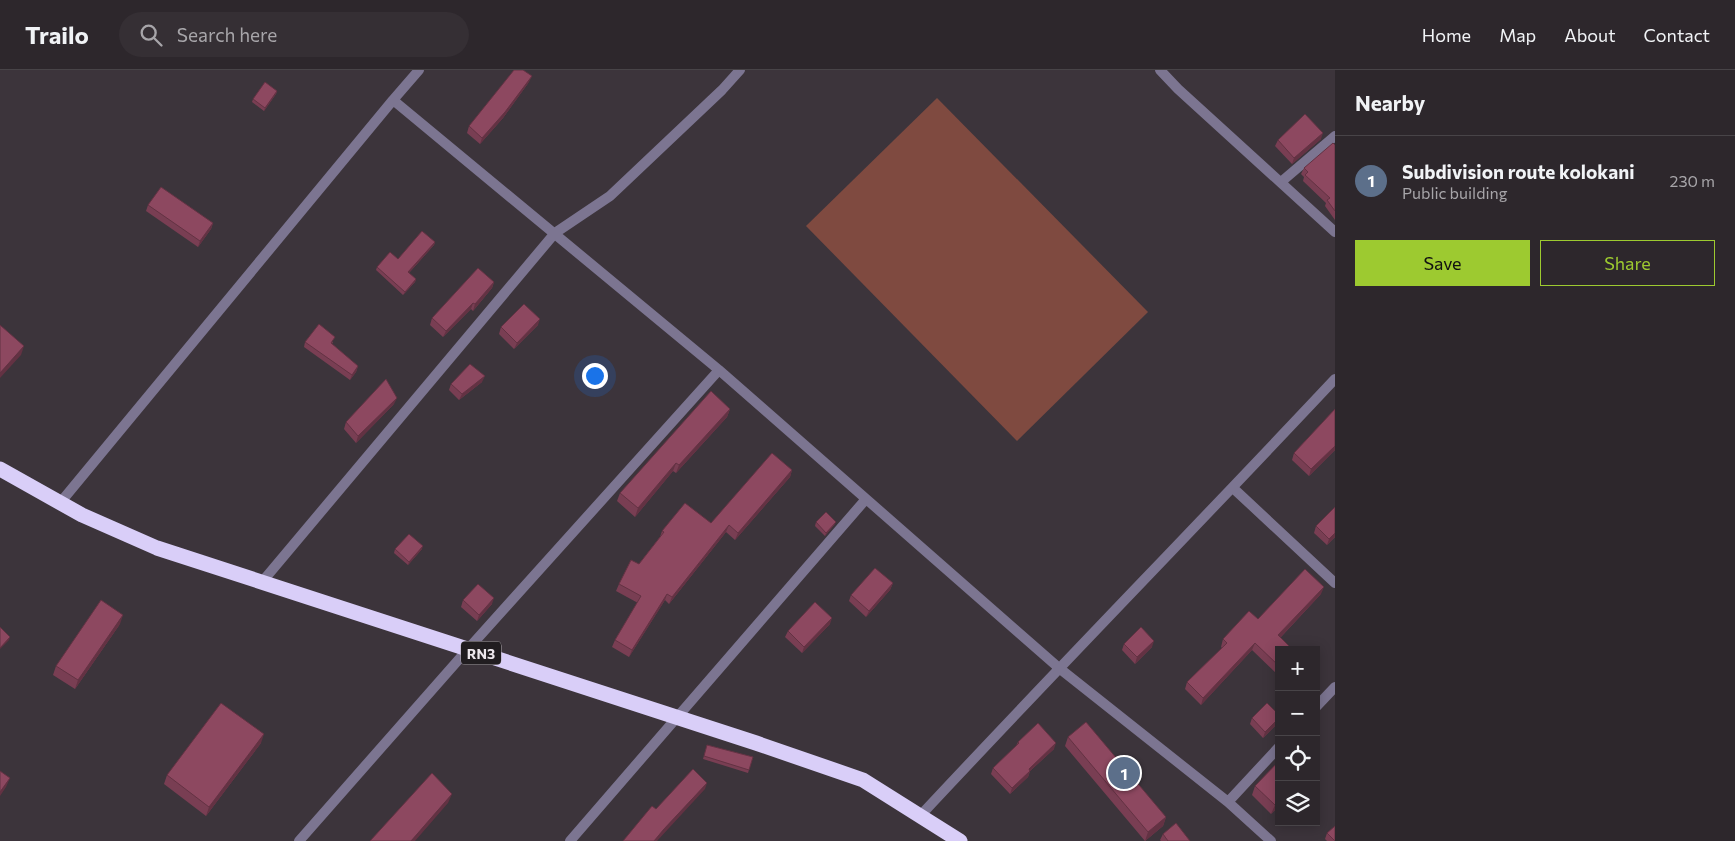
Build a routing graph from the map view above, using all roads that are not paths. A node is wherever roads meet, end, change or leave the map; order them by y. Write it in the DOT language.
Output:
graph roads {
  1 [pos="419,70"];
  2 [pos="740,70"];
  3 [pos="1160,70"];
  4 [pos="392,100"];
  5 [pos="1335,136"];
  6 [pos="1281,182"];
  7 [pos="1335,232"];
  8 [pos="555,233"];
  9 [pos="719,370"];
  10 [pos="1335,379"];
  11 [pos="0,469"];
  12 [pos="1233,488"];
  13 [pos="866,499"];
  14 [pos="60,502"];
  15 [pos="262,582"];
  16 [pos="1335,583"];
  17 [pos="468,649"];
  18 [pos="1059,668"];
  19 [pos="1335,687"];
  20 [pos="1320,703"];
  21 [pos="678,717"];
  22 [pos="1275,751"];
  23 [pos="1228,802"];
  24 [pos="920,816"];
  25 [pos="299,841"];
  26 [pos="570,841"];
  27 [pos="960,841"];
  28 [pos="1271,841"];
  1 -- 4 [label="street"];
  2 -- 8 [label="street"];
  3 -- 6 [label="street"];
  4 -- 8 [label="street"];
  4 -- 14 [label="street"];
  5 -- 6 [label="street"];
  6 -- 7 [label="street"];
  8 -- 9 [label="street"];
  8 -- 15 [label="street"];
  9 -- 13 [label="street"];
  9 -- 17 [label="street"];
  10 -- 12 [label="street"];
  11 -- 14 [label="highway, RN3"];
  12 -- 16 [label="street"];
  12 -- 18 [label="street"];
  13 -- 18 [label="street"];
  13 -- 21 [label="street"];
  14 -- 15 [label="highway, RN3"];
  15 -- 17 [label="highway, RN3"];
  17 -- 21 [label="highway, RN3"];
  17 -- 25 [label="street"];
  18 -- 23 [label="street"];
  18 -- 24 [label="street"];
  19 -- 20 [label="street"];
  21 -- 24 [label="highway, RN3"];
  21 -- 26 [label="street"];
  22 -- 23 [label="street"];
  23 -- 28 [label="street"];
  24 -- 27 [label="highway, RN3"];
}
